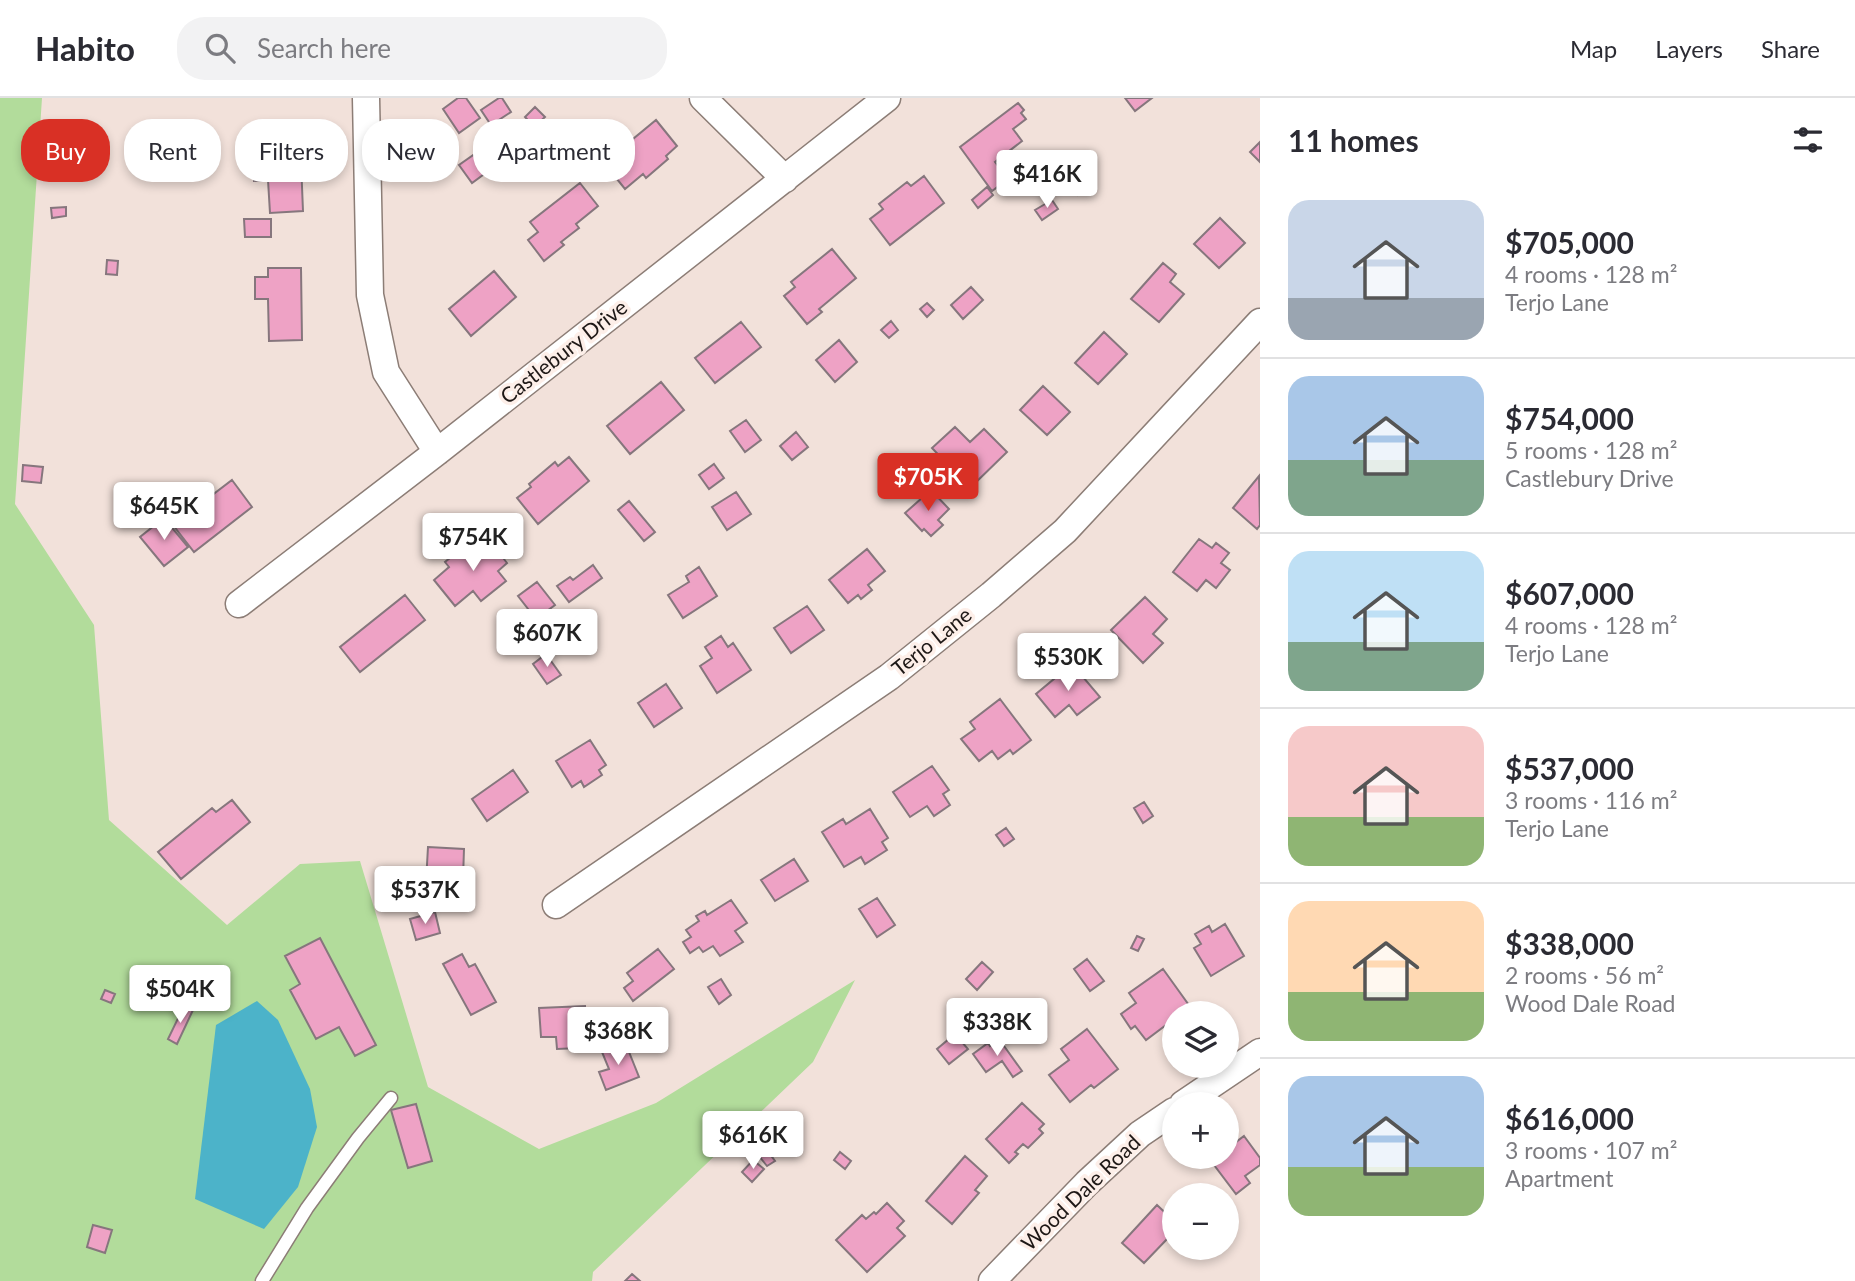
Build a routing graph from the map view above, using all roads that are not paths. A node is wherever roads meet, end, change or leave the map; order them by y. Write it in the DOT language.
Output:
graph roads {
  1 [pos="366,98"];
  2 [pos="703,98"];
  3 [pos="887,98"];
  4 [pos="785,179"];
  5 [pos="1260,322"];
  6 [pos="437,452"];
  7 [pos="239,604"];
  8 [pos="556,905"];
  9 [pos="1260,1052"];
  10 [pos="1201,1092"];
  11 [pos="391,1098"];
  12 [pos="1162,1119"];
  13 [pos="262,1281"];
  14 [pos="992,1281"];
  1 -- 6 [label="street"];
  2 -- 4 [label="street"];
  3 -- 4 [label="street, Castlebury Drive"];
  4 -- 6 [label="street, Castlebury Drive"];
  5 -- 8 [label="street, Terjo Lane"];
  6 -- 7 [label="street, Castlebury Drive"];
  9 -- 10 [label="street"];
  11 -- 13 [label="lane"];
  12 -- 14 [label="street, Wood Dale Road"];
}
